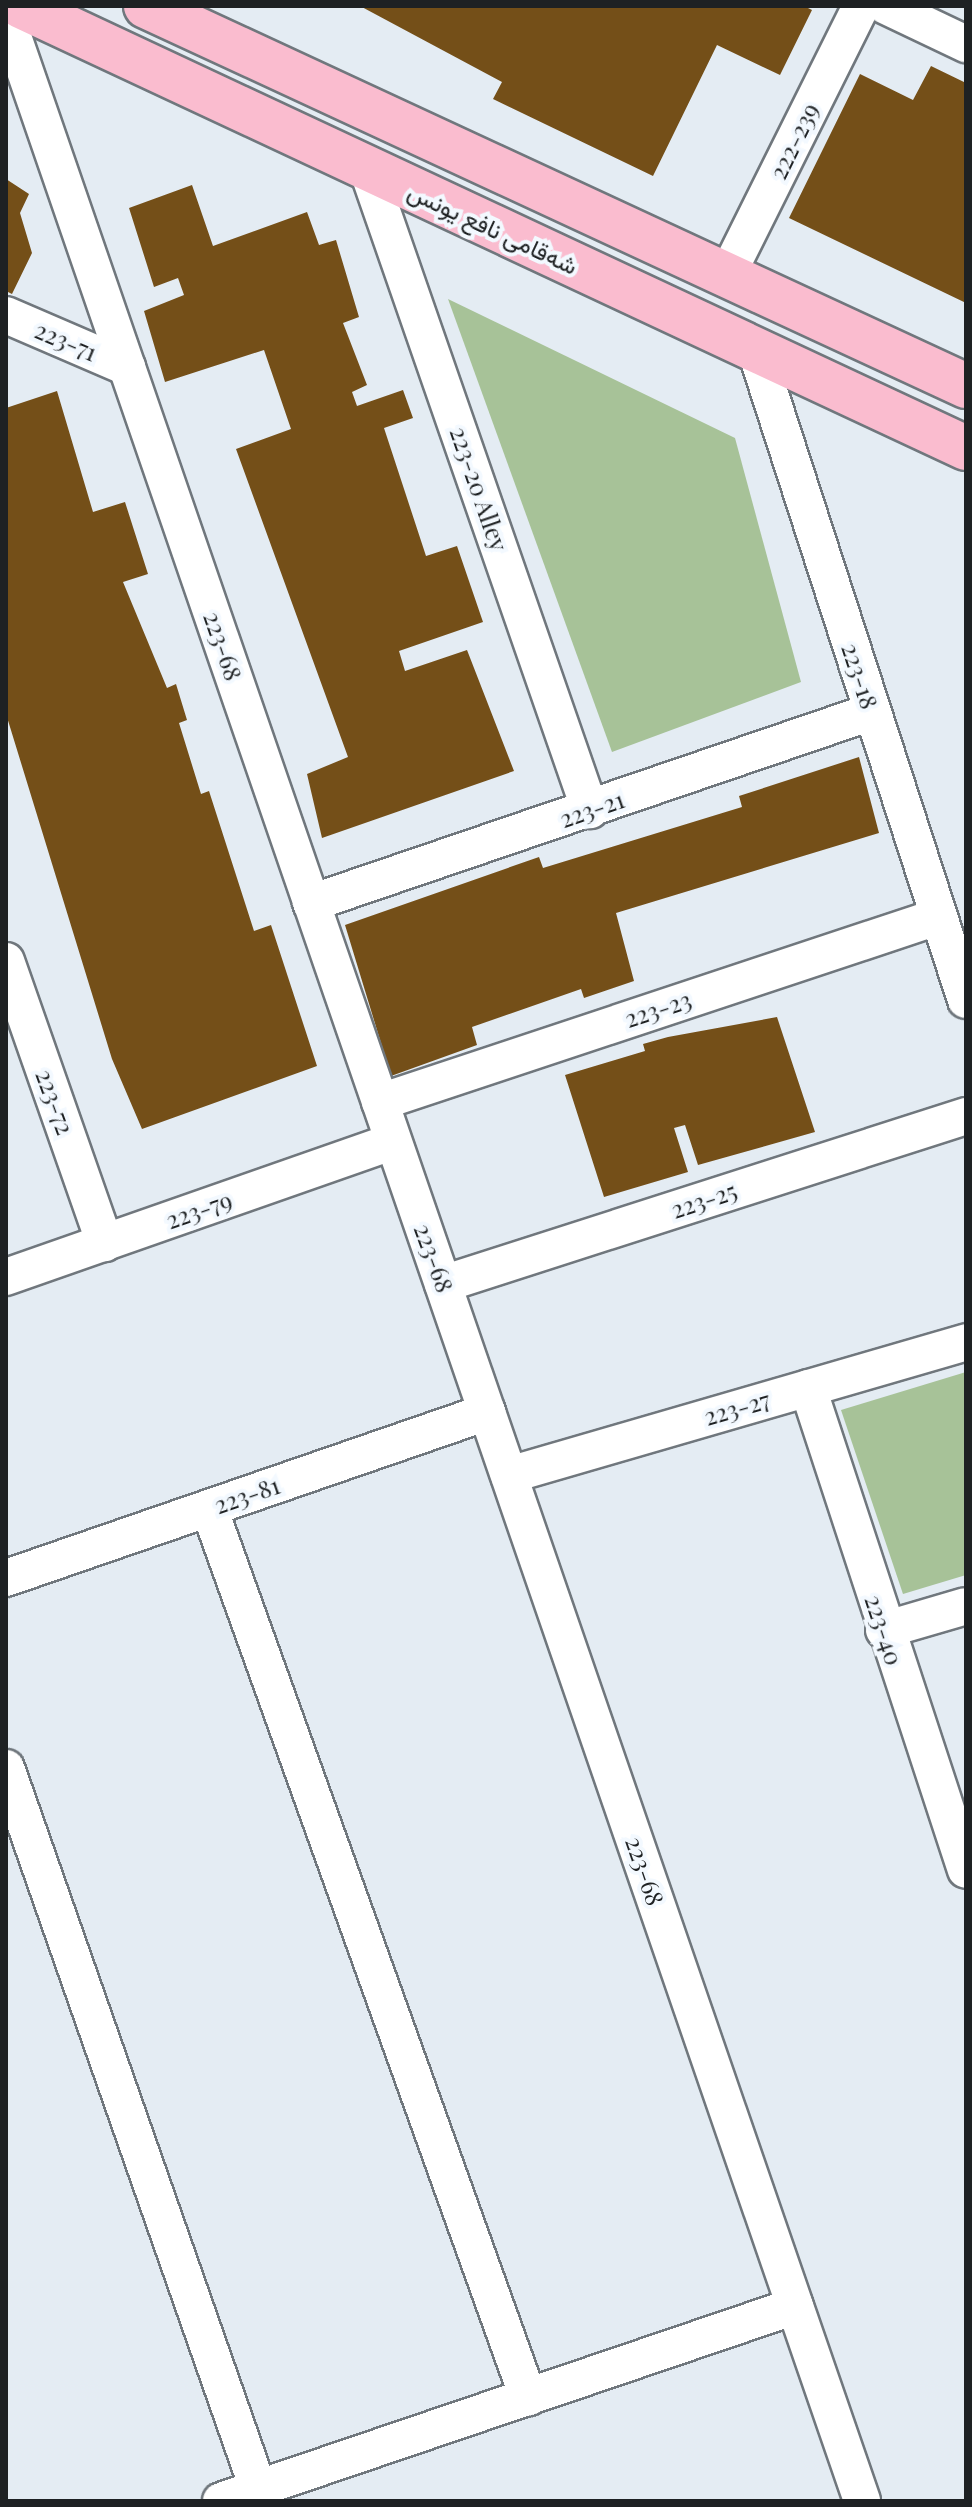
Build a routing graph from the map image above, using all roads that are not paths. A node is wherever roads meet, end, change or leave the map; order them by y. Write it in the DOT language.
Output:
graph roads {
  1 [pos="21,6"];
  2 [pos="146,6"];
  3 [pos="861,6"];
  4 [pos="886,6"];
  5 [pos="6,16"];
  6 [pos="966,44"];
  7 [pos="272,65"];
  8 [pos="248,111"];
  9 [pos="367,168"];
  10 [pos="727,275"];
  11 [pos="6,315"];
  12 [pos="756,351"];
  13 [pos="127,367"];
  14 [pos="966,386"];
  15 [pos="966,448"];
  16 [pos="871,712"];
  17 [pos="590,810"];
  18 [pos="311,903"];
  19 [pos="937,917"];
  20 [pos="6,961"];
  21 [pos="964,983"];
  22 [pos="12,998"];
  23 [pos="380,1102"];
  24 [pos="966,1116"];
  25 [pos="392,1142"];
  26 [pos="105,1243"];
  27 [pos="6,1277"];
  28 [pos="443,1284"];
  29 [pos="966,1342"];
  30 [pos="808,1388"];
  31 [pos="487,1412"];
  32 [pos="509,1475"];
  33 [pos="209,1508"];
  34 [pos="6,1578"];
  35 [pos="966,1606"];
  36 [pos="884,1630"];
  37 [pos="6,1768"];
  38 [pos="20,1853"];
  39 [pos="966,1870"];
  40 [pos="795,2306"];
  41 [pos="528,2397"];
  42 [pos="258,2488"];
  43 [pos="221,2501"];
  44 [pos="862,2501"];
  1 -- 8 [label="main road, شەقامی نافع یونس"];
  2 -- 7 [label="main road"];
  3 -- 10 [label="street, 222-239"];
  4 -- 6 [label="street"];
  5 -- 13 [label="street, 223-68"];
  7 -- 8 [label="main road"];
  7 -- 10 [label="main road"];
  8 -- 9 [label="main road, شەقامی نافع یونس"];
  9 -- 12 [label="main road, شەقامی نافع یونس"];
  9 -- 17 [label="street, 223-20 Alley"];
  10 -- 14 [label="main road"];
  11 -- 13 [label="street, 223-71"];
  12 -- 15 [label="main road, شەقامی نافع یونس"];
  12 -- 16 [label="street, 223-18"];
  13 -- 18 [label="street, 223-68"];
  16 -- 17 [label="street, 223-21"];
  16 -- 19 [label="street, 223-18"];
  17 -- 18 [label="street, 223-21"];
  18 -- 23 [label="street, 223-68"];
  19 -- 21 [label="street, 223-18"];
  19 -- 23 [label="street, 223-23"];
  20 -- 22 [label="street, 223-72"];
  22 -- 26 [label="street, 223-72"];
  23 -- 25 [label="street, 223-68"];
  24 -- 28 [label="street, 223-25"];
  25 -- 26 [label="street, 223-79"];
  25 -- 28 [label="street, 223-68"];
  26 -- 27 [label="street, 223-79"];
  28 -- 31 [label="street, 223-68"];
  29 -- 30 [label="street, 223-27"];
  30 -- 32 [label="street, 223-27"];
  30 -- 36 [label="street, 223-40"];
  31 -- 32 [label="street, 223-68"];
  31 -- 33 [label="street, 223-81"];
  32 -- 40 [label="street, 223-68"];
  33 -- 34 [label="street, 223-81"];
  33 -- 41 [label="street"];
  35 -- 36 [label="street"];
  36 -- 39 [label="street, 223-40"];
  37 -- 38 [label="street"];
  38 -- 42 [label="street"];
  40 -- 41 [label="street"];
  40 -- 44 [label="street, 223-68"];
  41 -- 42 [label="street"];
  42 -- 43 [label="street"];
}
